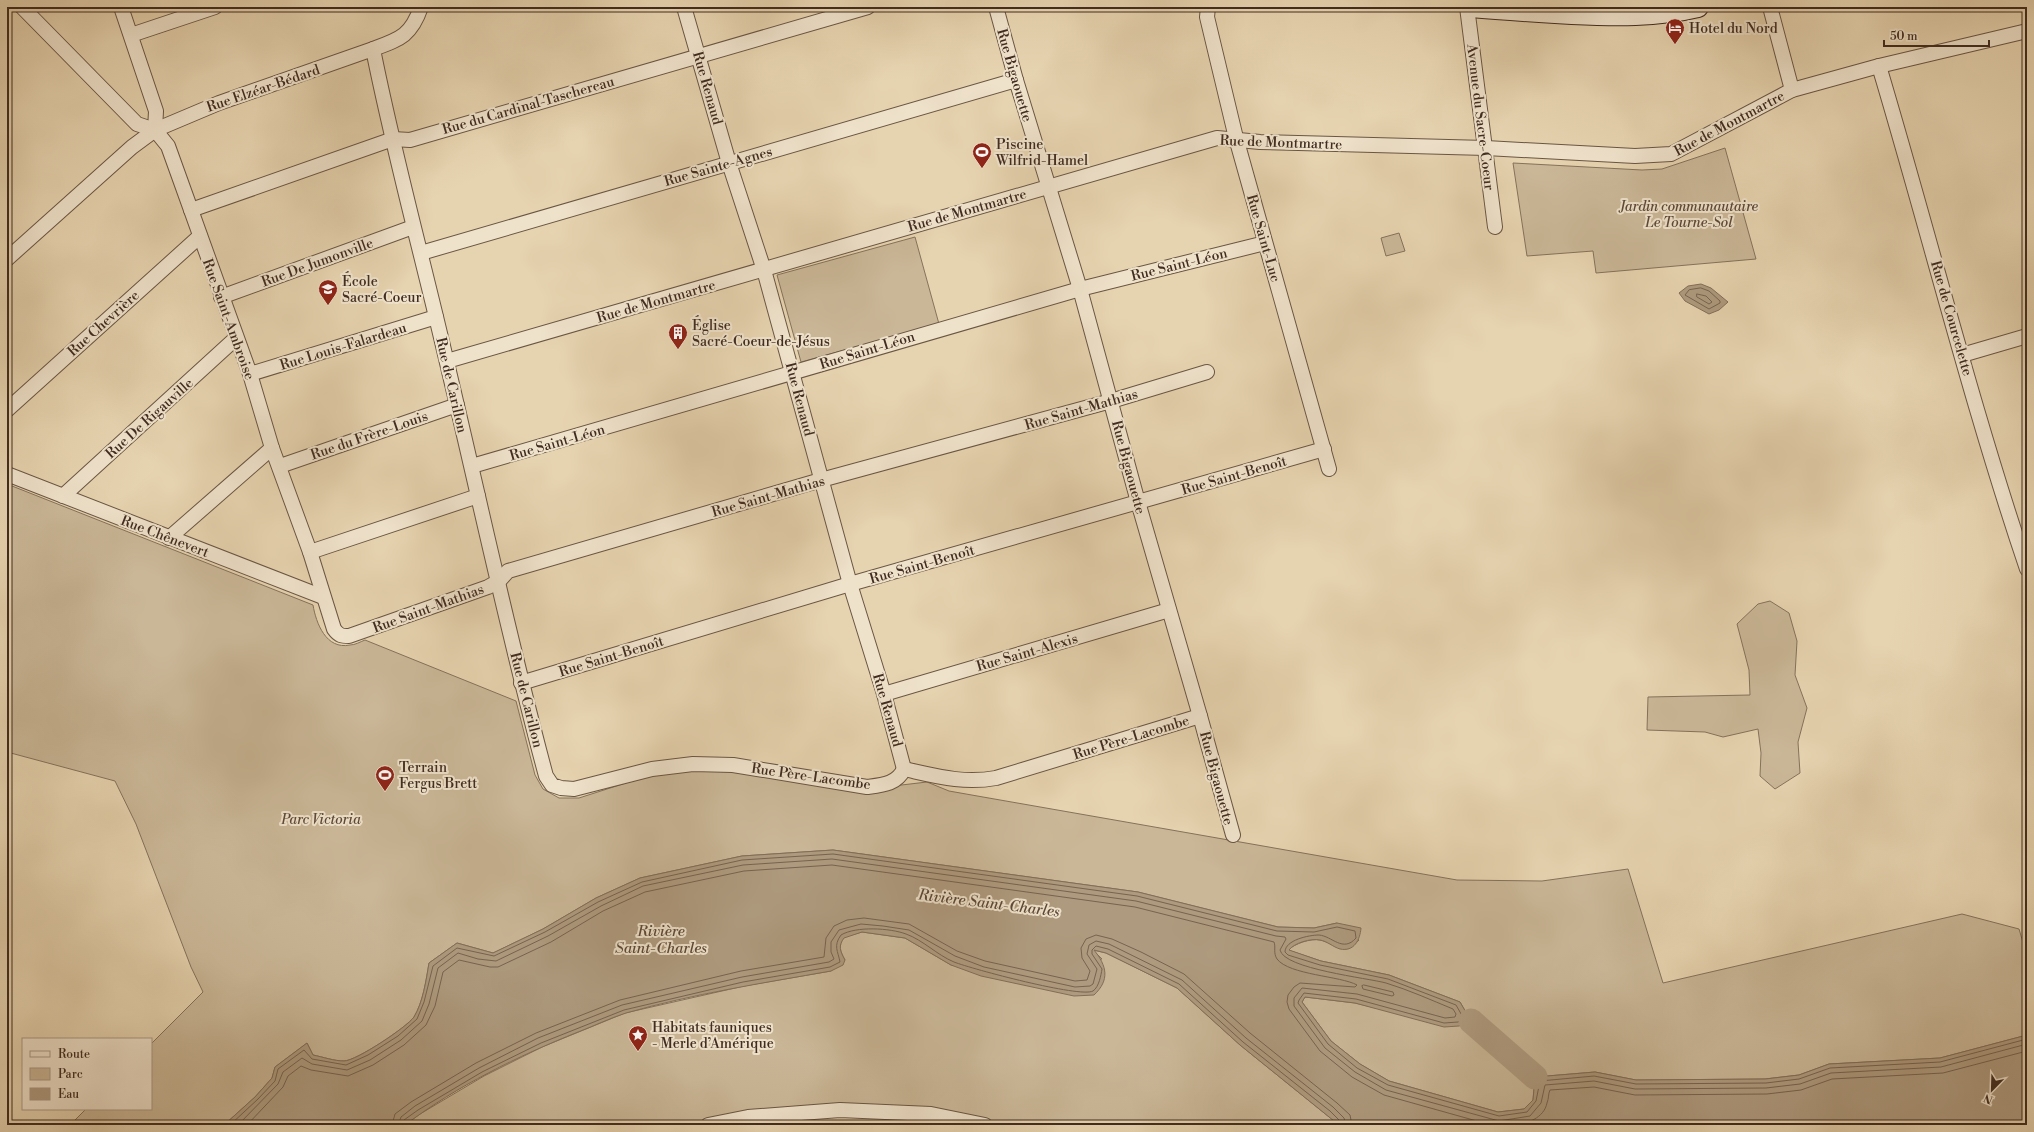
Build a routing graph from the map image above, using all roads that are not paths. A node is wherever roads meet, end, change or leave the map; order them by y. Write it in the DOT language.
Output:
graph roads {
  1 [pos="22,7"];
  2 [pos="121,7"];
  3 [pos="215,7"];
  4 [pos="421,7"];
  5 [pos="684,7"];
  6 [pos="868,7"];
  7 [pos="996,7"];
  8 [pos="1208,7"];
  9 [pos="1467,7"];
  10 [pos="1471,7"];
  11 [pos="1698,7"];
  12 [pos="1770,7"];
  13 [pos="1514,9"];
  14 [pos="2027,31"];
  15 [pos="131,35"];
  16 [pos="373,49"];
  17 [pos="698,57"];
  18 [pos="1879,66"];
  19 [pos="1016,80"];
  20 [pos="1792,90"];
  21 [pos="155,130"];
  22 [pos="1236,138"];
  23 [pos="393,140"];
  24 [pos="1486,148"];
  25 [pos="729,163"];
  26 [pos="1049,186"];
  27 [pos="191,210"];
  28 [pos="413,227"];
  29 [pos="1495,227"];
  30 [pos="200,236"];
  31 [pos="1265,243"];
  32 [pos="421,253"];
  33 [pos="7,258"];
  34 [pos="764,270"];
  35 [pos="1080,289"];
  36 [pos="221,297"];
  37 [pos="436,317"];
  38 [pos="2027,336"];
  39 [pos="235,339"];
  40 [pos="1962,355"];
  41 [pos="447,361"];
  42 [pos="793,372"];
  43 [pos="1208,372"];
  44 [pos="250,374"];
  45 [pos="1111,401"];
  46 [pos="457,405"];
  47 [pos="7,410"];
  48 [pos="272,448"];
  49 [pos="1324,449"];
  50 [pos="280,466"];
  51 [pos="472,466"];
  52 [pos="1329,468"];
  53 [pos="7,474"];
  54 [pos="821,480"];
  55 [pos="63,496"];
  56 [pos="478,496"];
  57 [pos="1138,502"];
  58 [pos="169,538"];
  59 [pos="310,552"];
  60 [pos="2027,569"];
  61 [pos="499,581"];
  62 [pos="850,584"];
  63 [pos="323,597"];
  64 [pos="1169,610"];
  65 [pos="338,635"];
  66 [pos="521,684"];
  67 [pos="884,694"];
  68 [pos="1200,716"];
  69 [pos="904,769"];
  70 [pos="552,785"];
  71 [pos="1232,835"];
  72 [pos="708,1125"];
  73 [pos="985,1125"];
  1 -- 21 [label="street"];
  2 -- 15 [label="street"];
  3 -- 15 [label="street"];
  4 -- 16 [label="street"];
  5 -- 17 [label="street, Rue Renaud"];
  6 -- 17 [label="street, Rue du Cardinal-Taschereau"];
  7 -- 19 [label="street, Rue Bigaouette"];
  8 -- 22 [label="street, Rue Saint-Luc"];
  9 -- 24 [label="street, Avenue du Sacre-Coeur"];
  10 -- 13 [label="street"];
  11 -- 13 [label="street"];
  12 -- 20 [label="street"];
  14 -- 18 [label="street, Rue de Montmartre"];
  15 -- 21 [label="street"];
  16 -- 21 [label="street, Rue Elzéar-Bédard"];
  16 -- 23 [label="street, Rue de Carillon"];
  17 -- 23 [label="street, Rue du Cardinal-Taschereau"];
  17 -- 25 [label="street, Rue Renaud"];
  18 -- 20 [label="street, Rue de Montmartre"];
  18 -- 40 [label="street, Rue de Courcelette"];
  19 -- 25 [label="street, Rue Sainte-Agnes"];
  19 -- 26 [label="street, Rue Bigaouette"];
  20 -- 24 [label="street, Rue de Montmartre"];
  21 -- 27 [label="street, Rue Saint-Ambroise"];
  21 -- 33 [label="street, Rue Elzéar-Bédard"];
  22 -- 24 [label="street, Rue de Montmartre"];
  22 -- 26 [label="street, Rue de Montmartre"];
  22 -- 31 [label="street, Rue Saint-Luc"];
  23 -- 27 [label="street, Rue du Cardinal-Taschereau"];
  23 -- 28 [label="street, Rue de Carillon"];
  24 -- 29 [label="street, Avenue du Sacre-Coeur"];
  25 -- 32 [label="street, Rue Sainte-Agnes"];
  25 -- 34 [label="street, Rue Renaud"];
  26 -- 34 [label="street, Rue de Montmartre"];
  26 -- 35 [label="street, Rue Bigaouette"];
  27 -- 30 [label="street, Rue Saint-Ambroise"];
  28 -- 32 [label="street, Rue de Carillon"];
  28 -- 36 [label="street, Rue De Jumonville"];
  30 -- 36 [label="street, Rue Saint-Ambroise"];
  30 -- 47 [label="street, Rue Chevrière"];
  31 -- 35 [label="street, Rue Saint-Léon"];
  31 -- 49 [label="street, Rue Saint-Luc"];
  32 -- 37 [label="street, Rue de Carillon"];
  34 -- 41 [label="street, Rue de Montmartre"];
  34 -- 42 [label="street, Rue Renaud"];
  35 -- 42 [label="street, Rue Saint-Léon"];
  35 -- 45 [label="street, Rue Bigaouette"];
  36 -- 39 [label="street, Rue Saint-Ambroise"];
  37 -- 41 [label="street, Rue de Carillon"];
  37 -- 44 [label="street, Rue Louis-Falardeau"];
  38 -- 40 [label="street"];
  39 -- 44 [label="street, Rue Saint-Ambroise"];
  39 -- 55 [label="street, Rue De Rigauville"];
  40 -- 60 [label="street, Rue de Courcelette"];
  41 -- 46 [label="street, Rue de Carillon"];
  42 -- 51 [label="street, Rue Saint-Léon"];
  42 -- 54 [label="street, Rue Renaud"];
  43 -- 45 [label="street, Rue Saint-Mathias"];
  44 -- 48 [label="street, Rue Saint-Ambroise"];
  45 -- 54 [label="street, Rue Saint-Mathias"];
  45 -- 57 [label="street, Rue Bigaouette"];
  46 -- 50 [label="street, Rue du Frère-Louis"];
  46 -- 51 [label="street, Rue de Carillon"];
  48 -- 50 [label="street, Rue Saint-Ambroise"];
  48 -- 58 [label="street"];
  49 -- 52 [label="street, Rue Saint-Luc"];
  49 -- 57 [label="street, Rue Saint-Benoît"];
  50 -- 59 [label="street, Rue Saint-Ambroise"];
  51 -- 56 [label="street, Rue de Carillon"];
  53 -- 55 [label="street, Rue Chênevert"];
  54 -- 61 [label="street, Rue Saint-Mathias"];
  54 -- 62 [label="street, Rue Renaud"];
  55 -- 58 [label="street, Rue Chênevert"];
  56 -- 59 [label="street"];
  56 -- 61 [label="street, Rue de Carillon"];
  57 -- 62 [label="street, Rue Saint-Benoît"];
  57 -- 64 [label="street, Rue Bigaouette"];
  58 -- 63 [label="street, Rue Chênevert"];
  59 -- 63 [label="street, Rue Saint-Ambroise"];
  61 -- 65 [label="street, Rue Saint-Mathias"];
  61 -- 66 [label="street, Rue de Carillon"];
  62 -- 66 [label="street, Rue Saint-Benoît"];
  62 -- 67 [label="street, Rue Renaud"];
  63 -- 65 [label="street, Rue Saint-Ambroise"];
  64 -- 67 [label="street, Rue Saint-Alexis"];
  64 -- 68 [label="street, Rue Bigaouette"];
  66 -- 70 [label="street, Rue de Carillon"];
  67 -- 69 [label="street, Rue Renaud"];
  68 -- 69 [label="street, Rue Père-Lacombe"];
  68 -- 71 [label="street, Rue Bigaouette"];
  69 -- 70 [label="street, Rue Père-Lacombe"];
  72 -- 73 [label="street"];
}
